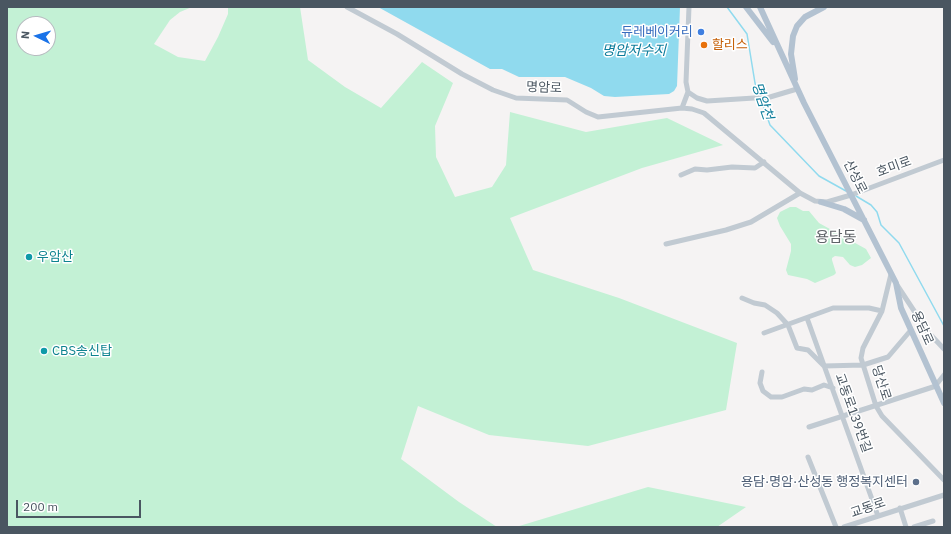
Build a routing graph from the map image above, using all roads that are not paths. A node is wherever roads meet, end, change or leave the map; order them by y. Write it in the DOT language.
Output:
graph roads {
  1 [pos="347,7"];
  2 [pos="689,7"];
  3 [pos="746,7"];
  4 [pos="760,7"];
  5 [pos="824,7"];
  6 [pos="779,49"];
  7 [pos="797,89"];
  8 [pos="688,92"];
  9 [pos="682,108"];
  10 [pos="944,160"];
  11 [pos="764,162"];
  12 [pos="681,175"];
  13 [pos="800,193"];
  14 [pos="851,195"];
  15 [pos="821,202"];
  16 [pos="864,220"];
  17 [pos="666,244"];
  18 [pos="891,274"];
  19 [pos="896,283"];
  20 [pos="742,298"];
  21 [pos="882,311"];
  22 [pos="807,318"];
  23 [pos="788,325"];
  24 [pos="911,330"];
  25 [pos="764,333"];
  26 [pos="944,349"];
  27 [pos="864,365"];
  28 [pos="824,366"];
  29 [pos="762,372"];
  30 [pos="944,375"];
  31 [pos="936,386"];
  32 [pos="833,388"];
  33 [pos="944,403"];
  34 [pos="876,406"];
  35 [pos="843,416"];
  36 [pos="810,427"];
  37 [pos="808,457"];
  38 [pos="944,480"];
  39 [pos="944,495"];
  40 [pos="900,508"];
  41 [pos="878,516"];
  42 [pos="933,521"];
  43 [pos="836,527"];
  44 [pos="844,527"];
  45 [pos="906,527"];
  46 [pos="914,527"];
  1 -- 9 [label="street, 명암로"];
  2 -- 8 [label="street"];
  3 -- 6 [label="main road"];
  4 -- 6 [label="main road, 산성로"];
  5 -- 7 [label="main road"];
  6 -- 7 [label="main road, 산성로"];
  7 -- 8 [label="street"];
  7 -- 14 [label="main road, 산성로"];
  8 -- 9 [label="street"];
  9 -- 11 [label="street, 명암로"];
  10 -- 14 [label="street, 호미로"];
  11 -- 12 [label="street"];
  11 -- 13 [label="street, 명암로"];
  13 -- 15 [label="street, 명암로"];
  13 -- 17 [label="street"];
  14 -- 15 [label="street"];
  14 -- 16 [label="main road, 산성로"];
  15 -- 16 [label="main road"];
  16 -- 18 [label="main road, 산성로"];
  18 -- 19 [label="main road, 산성로"];
  18 -- 21 [label="street, 당산로"];
  19 -- 24 [label="main road, 용담로"];
  19 -- 26 [label="street, 산성로"];
  20 -- 23 [label="street"];
  21 -- 22 [label="street"];
  21 -- 27 [label="street, 당산로"];
  22 -- 23 [label="street"];
  22 -- 28 [label="street, 교동로139번길"];
  23 -- 25 [label="street"];
  23 -- 28 [label="street"];
  24 -- 27 [label="street"];
  24 -- 31 [label="main road, 용담로"];
  27 -- 28 [label="street"];
  27 -- 34 [label="street, 당산로"];
  28 -- 32 [label="street, 교동로139번길"];
  29 -- 32 [label="street"];
  30 -- 31 [label="street"];
  31 -- 33 [label="main road, 용담로"];
  31 -- 34 [label="street"];
  32 -- 35 [label="street, 교동로139번길"];
  34 -- 35 [label="street"];
  34 -- 38 [label="street, 당산로"];
  35 -- 36 [label="street"];
  35 -- 41 [label="street, 교동로139번길"];
  37 -- 43 [label="street"];
  39 -- 40 [label="street, 교동로"];
  40 -- 41 [label="street, 교동로"];
  40 -- 45 [label="street"];
  41 -- 44 [label="street, 교동로"];
  42 -- 46 [label="street"];
}
